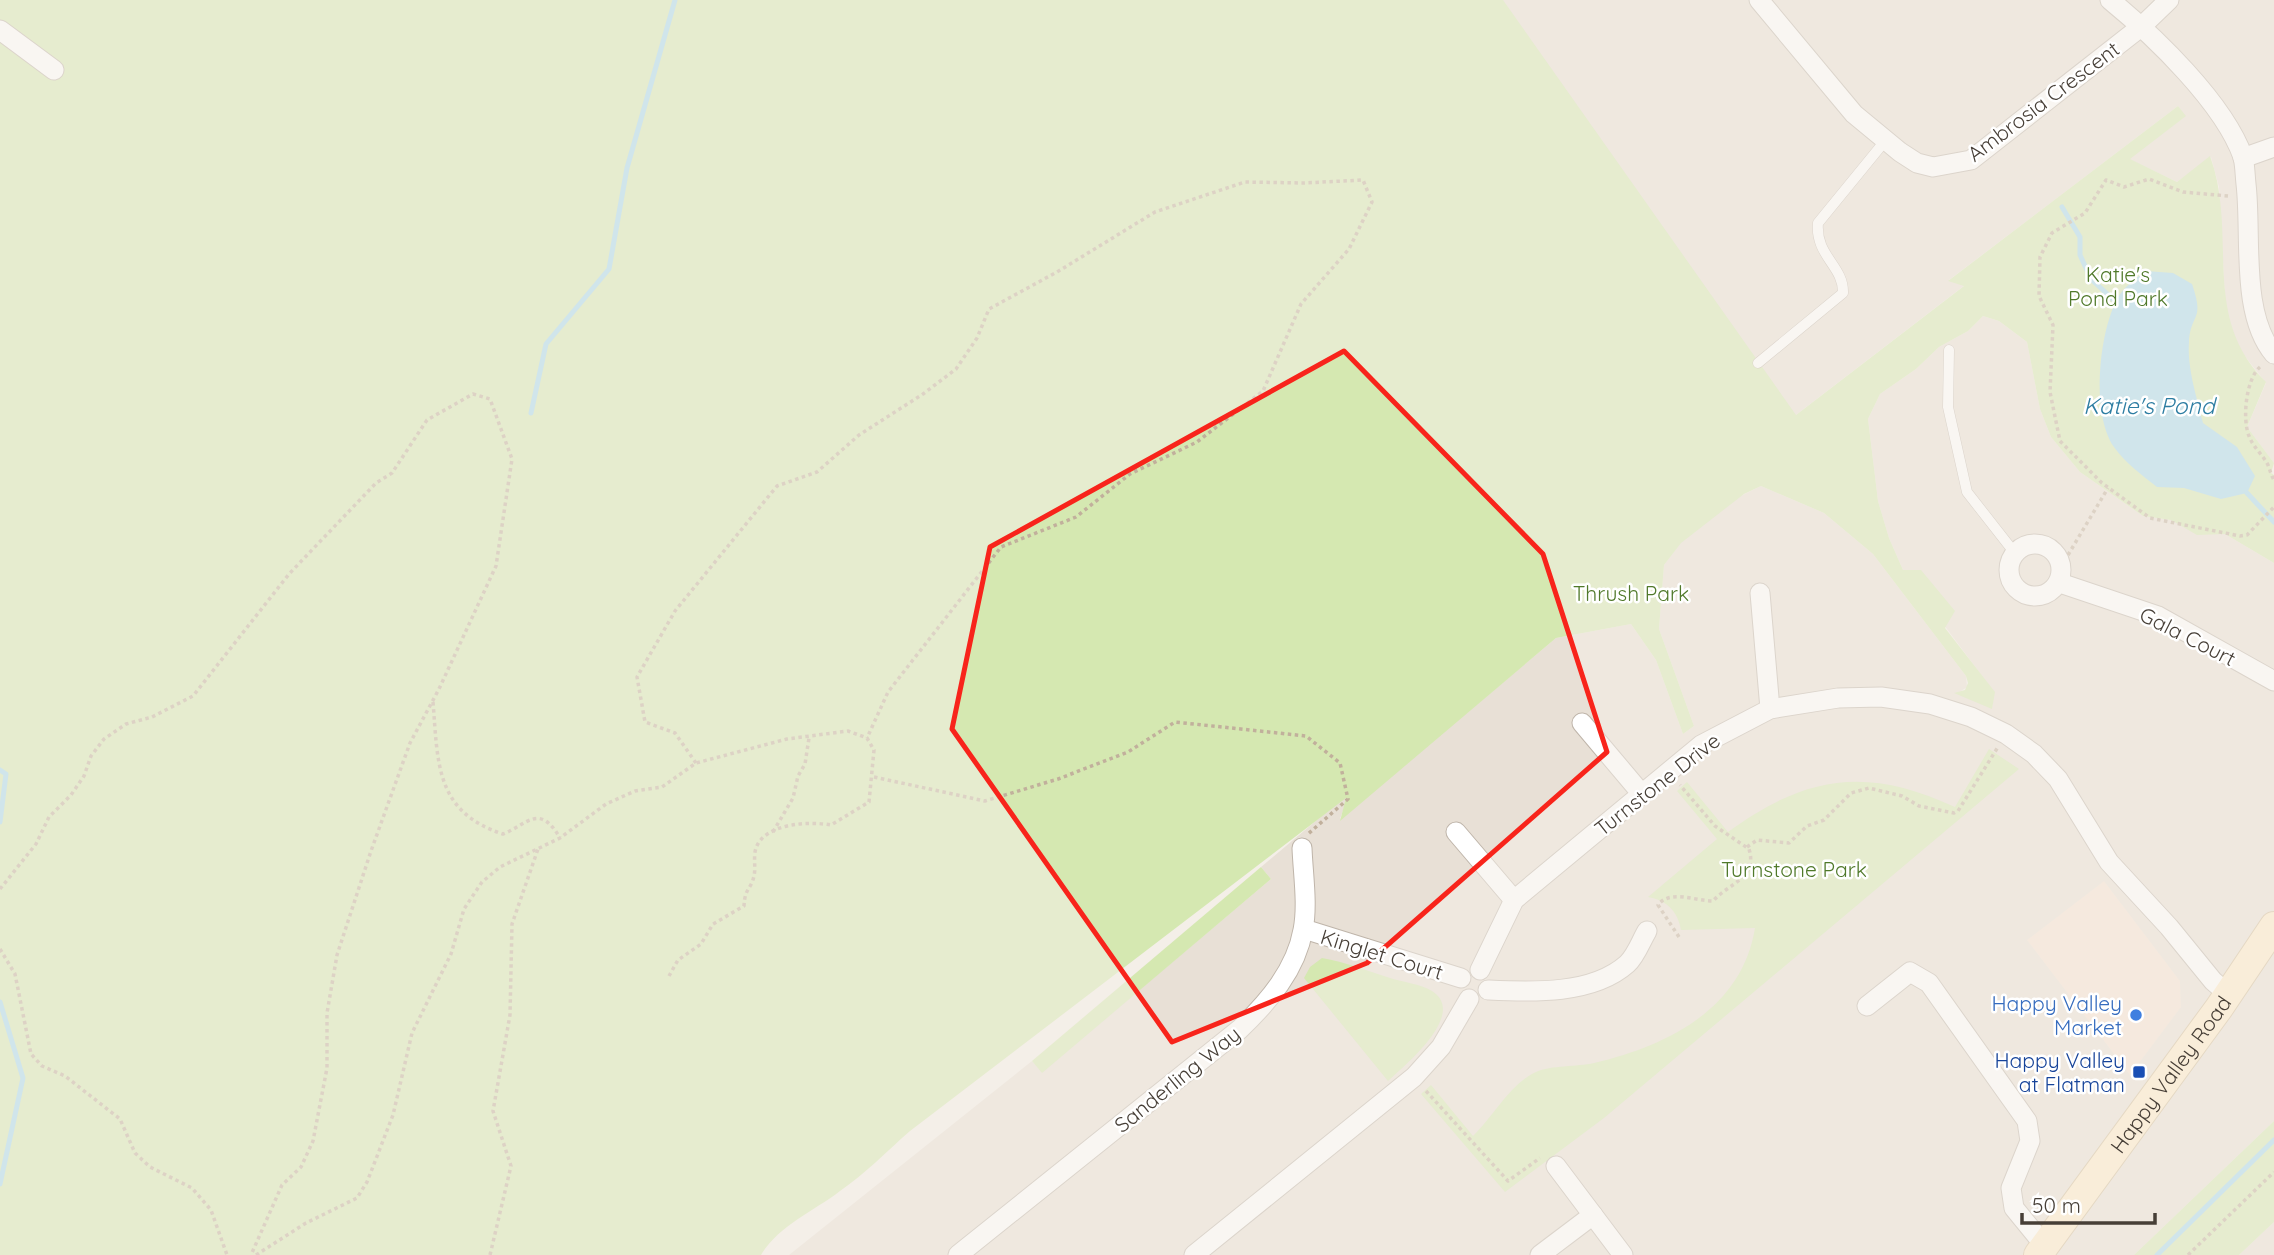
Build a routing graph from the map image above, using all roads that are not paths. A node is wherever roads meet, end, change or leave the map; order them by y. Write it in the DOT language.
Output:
graph roads {
  1 [pos="1759,0"];
  2 [pos="2109,0"];
  3 [pos="2169,0"];
  4 [pos="2142,26"];
  5 [pos="0,30"];
  6 [pos="54,71"];
  7 [pos="1885,141"];
  8 [pos="2274,147"];
  9 [pos="2243,158"];
  10 [pos="1948,350"];
  11 [pos="2267,360"];
  12 [pos="1758,363"];
  13 [pos="2014,552"];
  14 [pos="2060,583"];
  15 [pos="1760,593"];
  16 [pos="2274,681"];
  17 [pos="1770,709"];
  18 [pos="1582,723"];
  19 [pos="1640,793"];
  20 [pos="1456,832"];
  21 [pos="1301,845"];
  22 [pos="1514,900"];
  23 [pos="2274,926"];
  24 [pos="1304,929"];
  25 [pos="1647,931"];
  26 [pos="1480,970"];
  27 [pos="1461,978"];
  28 [pos="1488,990"];
  29 [pos="2228,994"];
  30 [pos="1469,999"];
  31 [pos="1867,1006"];
  32 [pos="1556,1166"];
  33 [pos="1593,1215"];
  34 [pos="2042,1250"];
  35 [pos="958,1255"];
  36 [pos="1194,1255"];
  37 [pos="1540,1255"];
  38 [pos="1623,1255"];
  1 -- 7 [label="street, Ambrosia Crescent"];
  2 -- 4 [label="street"];
  3 -- 4 [label="street, Ambrosia Crescent"];
  4 -- 7 [label="street, Ambrosia Crescent"];
  4 -- 9 [label="street"];
  5 -- 6 [label="street"];
  7 -- 12 [label="lane"];
  8 -- 9 [label="street"];
  9 -- 11 [label="street"];
  10 -- 13 [label="lane"];
  13 -- 14 [label="street"];
  13 -- 14 [label="street"];
  14 -- 16 [label="street, Gala Court"];
  15 -- 17 [label="street"];
  17 -- 19 [label="street, Turnstone Drive"];
  17 -- 29 [label="street, Turnstone Drive"];
  18 -- 19 [label="street"];
  19 -- 22 [label="street, Turnstone Drive"];
  20 -- 22 [label="street"];
  21 -- 24 [label="street, Sanderling Way"];
  22 -- 26 [label="street, Turnstone Drive"];
  23 -- 29 [label="main road, Happy Valley Road"];
  24 -- 27 [label="street, Kinglet Court"];
  24 -- 35 [label="street, Sanderling Way"];
  25 -- 28 [label="street"];
  26 -- 27 [label="street"];
  26 -- 28 [label="street"];
  27 -- 30 [label="street"];
  28 -- 30 [label="street"];
  29 -- 34 [label="main road, Happy Valley Road"];
  30 -- 36 [label="street"];
  31 -- 34 [label="street"];
  32 -- 33 [label="street"];
  33 -- 37 [label="street"];
  33 -- 38 [label="street"];
}
